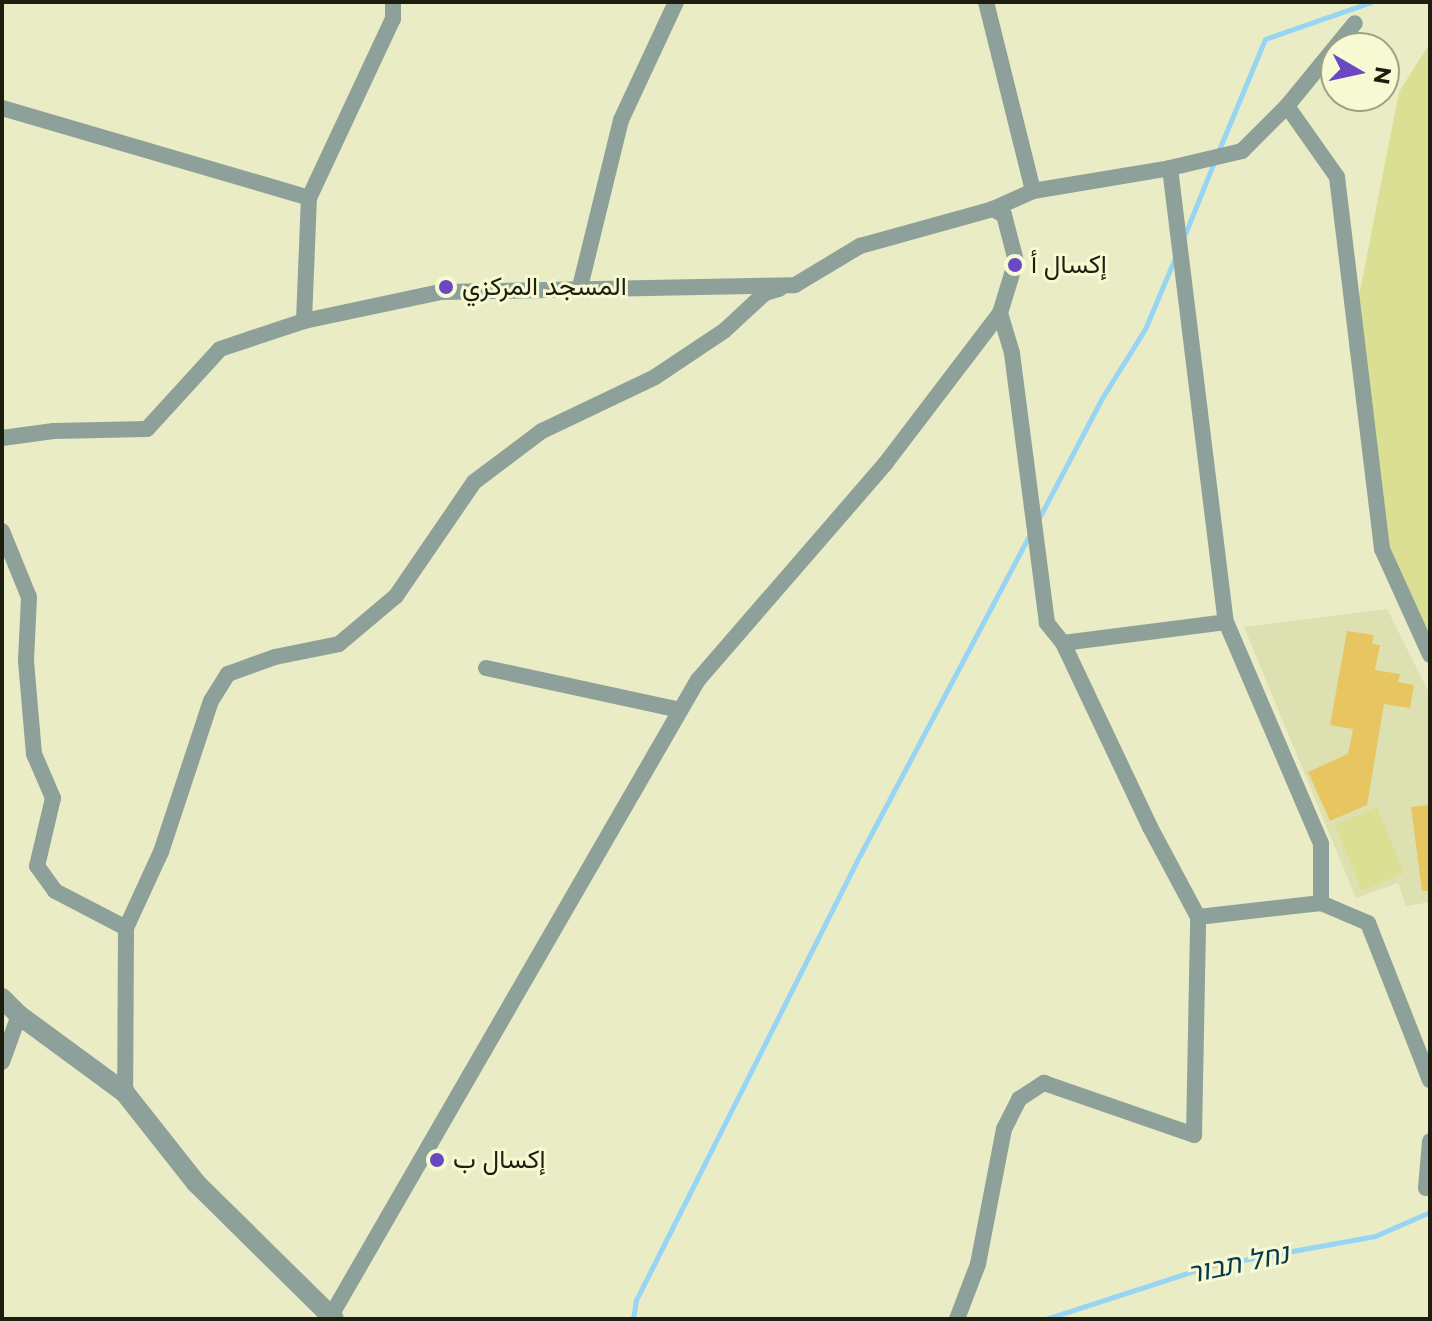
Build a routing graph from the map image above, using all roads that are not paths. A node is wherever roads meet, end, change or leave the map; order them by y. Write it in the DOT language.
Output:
graph roads {
  1 [pos="393,2"];
  2 [pos="676,2"];
  3 [pos="986,2"];
  4 [pos="1355,23"];
  5 [pos="1287,106"];
  6 [pos="2,108"];
  7 [pos="1170,168"];
  8 [pos="1033,191"];
  9 [pos="309,198"];
  10 [pos="993,209"];
  11 [pos="795,285"];
  12 [pos="580,287"];
  13 [pos="1000,313"];
  14 [pos="304,321"];
  15 [pos="2,438"];
  16 [pos="2,531"];
  17 [pos="1226,622"];
  18 [pos="1063,643"];
  19 [pos="1430,655"];
  20 [pos="486,668"];
  21 [pos="680,710"];
  22 [pos="1321,903"];
  23 [pos="1198,917"];
  24 [pos="126,928"];
  25 [pos="2,998"];
  26 [pos="19,1015"];
  27 [pos="2,1062"];
  28 [pos="1430,1080"];
  29 [pos="125,1093"];
  30 [pos="1430,1141"];
  31 [pos="1426,1188"];
  32 [pos="331,1318"];
  33 [pos="957,1319"];
  1 -- 9 [label="street"];
  2 -- 12 [label="street"];
  3 -- 8 [label="street"];
  4 -- 5 [label="street"];
  5 -- 7 [label="street"];
  5 -- 19 [label="street"];
  6 -- 9 [label="street"];
  7 -- 8 [label="street"];
  7 -- 17 [label="street"];
  8 -- 10 [label="street"];
  9 -- 14 [label="street"];
  10 -- 11 [label="street"];
  10 -- 13 [label="street"];
  11 -- 12 [label="street"];
  11 -- 24 [label="street"];
  12 -- 14 [label="street"];
  13 -- 18 [label="street"];
  13 -- 21 [label="street"];
  14 -- 15 [label="street"];
  16 -- 24 [label="street"];
  17 -- 18 [label="street"];
  17 -- 22 [label="street"];
  18 -- 23 [label="street"];
  20 -- 21 [label="street"];
  21 -- 32 [label="street"];
  22 -- 23 [label="street"];
  22 -- 28 [label="street"];
  23 -- 33 [label="street"];
  24 -- 29 [label="street"];
  25 -- 26 [label="street"];
  26 -- 27 [label="street"];
  26 -- 29 [label="street"];
  29 -- 32 [label="street"];
  30 -- 31 [label="street"];
}
